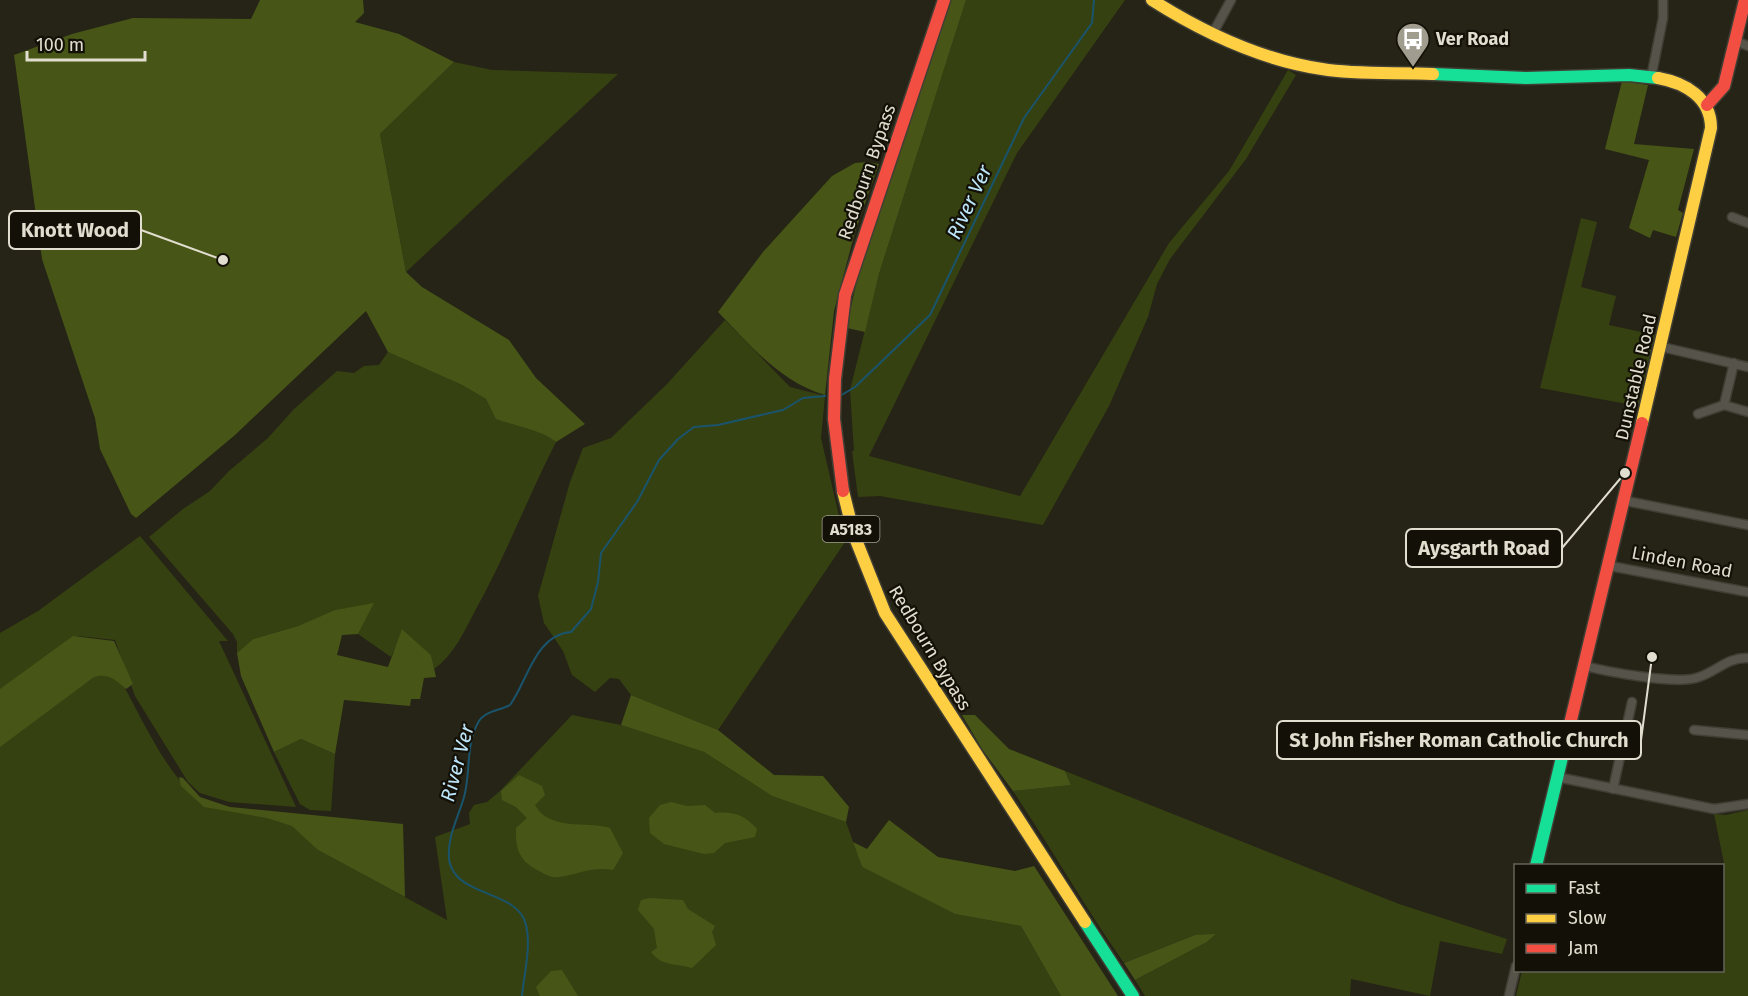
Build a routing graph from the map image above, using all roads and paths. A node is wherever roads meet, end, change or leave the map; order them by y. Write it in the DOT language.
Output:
graph roads {
  1 [pos="944,0"];
  2 [pos="1152,0"];
  3 [pos="1231,0"];
  4 [pos="1663,0"];
  5 [pos="1745,0"];
  6 [pos="1212,33"];
  7 [pos="1736,41"];
  8 [pos="1748,46"];
  9 [pos="1651,78"];
  10 [pos="1707,105"];
  11 [pos="1732,216"];
  12 [pos="1748,223"];
  13 [pos="1662,347"];
  14 [pos="1734,363"];
  15 [pos="1748,367"];
  16 [pos="1724,405"];
  17 [pos="1748,412"];
  18 [pos="1698,414"];
  19 [pos="1626,501"];
  20 [pos="1748,525"];
  21 [pos="1610,566"];
  22 [pos="1748,592"];
  23 [pos="1748,658"];
  24 [pos="1584,666"];
  25 [pos="1632,702"];
  26 [pos="1694,730"];
  27 [pos="1748,735"];
  28 [pos="1557,777"];
  29 [pos="1613,789"];
  30 [pos="1748,804"];
  31 [pos="1536,864"];
  32 [pos="1514,971"];
  33 [pos="1133,996"];
  34 [pos="1509,996"];
  1 -- 33 [label="street, Redbourn Bypass / A5183"];
  2 -- 6 [label="street"];
  3 -- 6 [label="street"];
  4 -- 9 [label="street"];
  5 -- 7 [label="street"];
  6 -- 9 [label="street"];
  7 -- 8 [label="street"];
  7 -- 10 [label="street"];
  9 -- 10 [label="street"];
  10 -- 13 [label="street, Dunstable Road"];
  11 -- 12 [label="street"];
  13 -- 14 [label="street"];
  13 -- 19 [label="street, Dunstable Road"];
  14 -- 15 [label="street"];
  14 -- 16 [label="street"];
  16 -- 17 [label="street"];
  16 -- 18 [label="street"];
  19 -- 20 [label="street"];
  19 -- 21 [label="street, Dunstable Road"];
  21 -- 22 [label="street, Linden Road"];
  21 -- 24 [label="street, Dunstable Road"];
  23 -- 24 [label="street"];
  24 -- 28 [label="street, Dunstable Road"];
  25 -- 29 [label="street"];
  26 -- 27 [label="street"];
  28 -- 29 [label="street"];
  28 -- 31 [label="street, Dunstable Road"];
  29 -- 30 [label="street"];
  32 -- 34 [label="street"];
}
